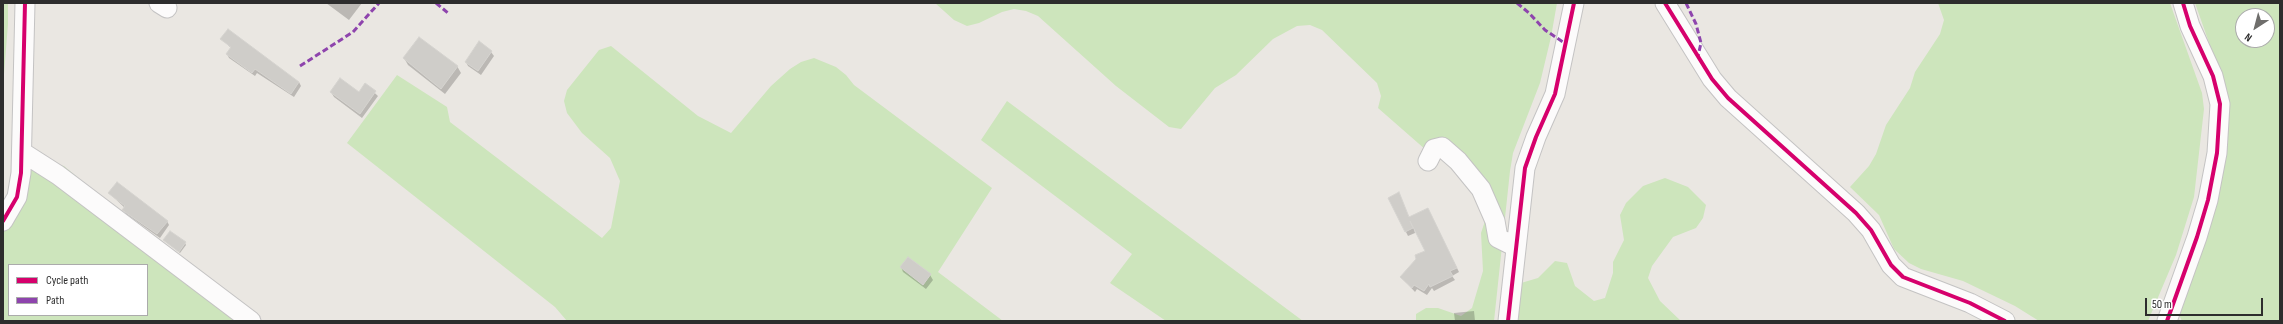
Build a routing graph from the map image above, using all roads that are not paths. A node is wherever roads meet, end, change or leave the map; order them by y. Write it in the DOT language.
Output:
graph roads {
  1 [pos="25,3"];
  2 [pos="1574,3"];
  3 [pos="1665,3"];
  4 [pos="2183,3"];
  5 [pos="22,152"];
  6 [pos="1428,161"];
  7 [pos="3,221"];
  8 [pos="1516,247"];
  9 [pos="251,321"];
  10 [pos="1508,321"];
  11 [pos="2005,321"];
  12 [pos="2167,321"];
  1 -- 5 [label="street"];
  2 -- 8 [label="street"];
  3 -- 11 [label="street"];
  4 -- 12 [label="street"];
  5 -- 7 [label="street"];
  5 -- 9 [label="street"];
  6 -- 8 [label="street"];
  8 -- 10 [label="street"];
}
